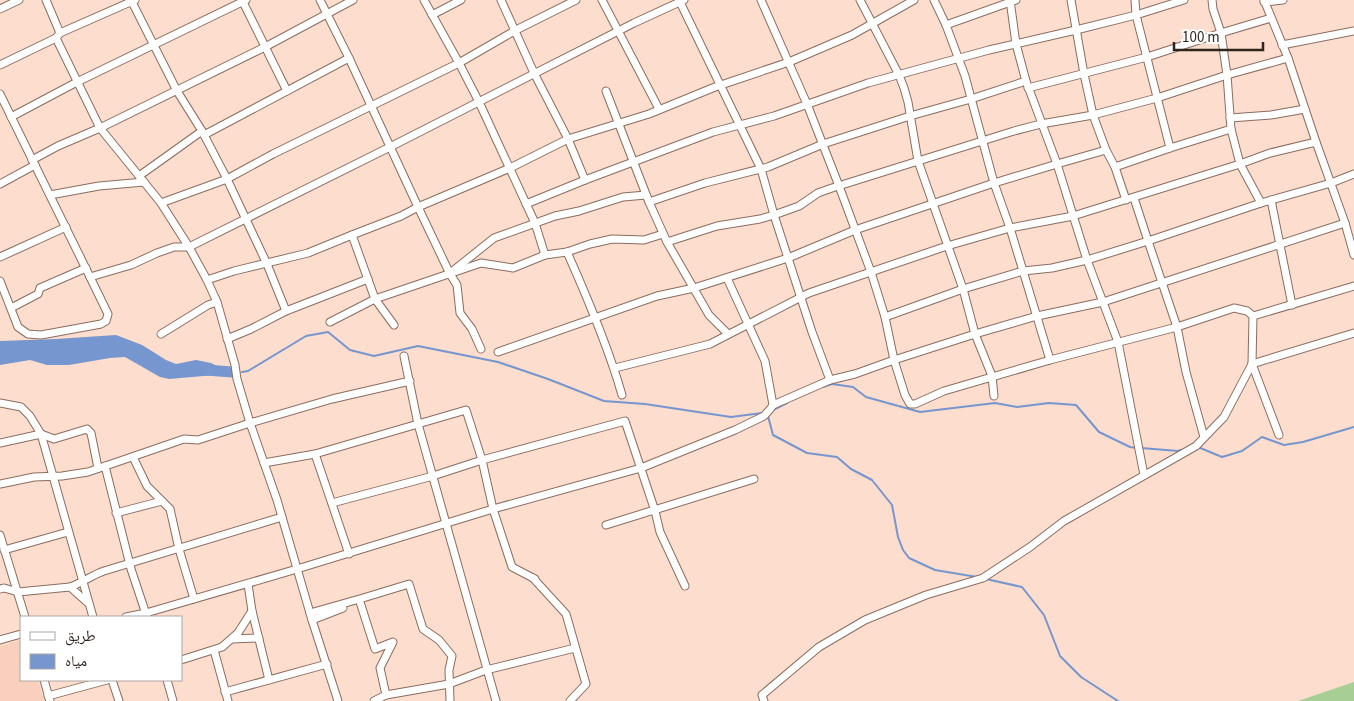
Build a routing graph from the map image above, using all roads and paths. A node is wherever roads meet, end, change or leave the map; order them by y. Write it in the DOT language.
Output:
graph roads {
  1 [pos="19,0"];
  2 [pos="46,0"];
  3 [pos="320,0"];
  4 [pos="353,0"];
  5 [pos="424,0"];
  6 [pos="460,0"];
  7 [pos="502,0"];
  8 [pos="576,0"];
  9 [pos="602,0"];
  10 [pos="761,0"];
  11 [pos="860,0"];
  12 [pos="914,0"];
  13 [pos="934,0"];
  14 [pos="1012,0"];
  15 [pos="1071,0"];
  16 [pos="1135,0"];
  17 [pos="1184,0"];
  18 [pos="1212,0"];
  19 [pos="1283,0"];
  20 [pos="133,1"];
  21 [pos="244,1"];
  22 [pos="681,1"];
  23 [pos="1264,1"];
  24 [pos="0,9"];
  25 [pos="327,14"];
  26 [pos="432,15"];
  27 [pos="1136,15"];
  28 [pos="1271,18"];
  29 [pos="872,24"];
  30 [pos="946,25"];
  31 [pos="516,30"];
  32 [pos="1076,30"];
  33 [pos="618,32"];
  34 [pos="1354,32"];
  35 [pos="1221,33"];
  36 [pos="58,35"];
  37 [pos="1016,44"];
  38 [pos="154,45"];
  39 [pos="1282,45"];
  40 [pos="265,47"];
  41 [pos="1147,57"];
  42 [pos="349,58"];
  43 [pos="960,58"];
  44 [pos="1288,58"];
  45 [pos="789,62"];
  46 [pos="459,63"];
  47 [pos="0,65"];
  48 [pos="534,74"];
  49 [pos="899,74"];
  50 [pos="1084,74"];
  51 [pos="1227,76"];
  52 [pos="77,82"];
  53 [pos="1027,84"];
  54 [pos="720,85"];
  55 [pos="606,90"];
  56 [pos="177,91"];
  57 [pos="287,91"];
  58 [pos="0,94"];
  59 [pos="1157,98"];
  60 [pos="971,99"];
  61 [pos="479,102"];
  62 [pos="807,104"];
  63 [pos="371,106"];
  64 [pos="659,109"];
  65 [pos="1305,109"];
  66 [pos="1093,115"];
  67 [pos="11,116"];
  68 [pos="910,116"];
  69 [pos="1230,118"];
  70 [pos="618,124"];
  71 [pos="740,124"];
  72 [pos="1041,124"];
  73 [pos="100,128"];
  74 [pos="1231,129"];
  75 [pos="203,133"];
  76 [pos="568,139"];
  77 [pos="982,140"];
  78 [pos="1316,142"];
  79 [pos="823,144"];
  80 [pos="390,148"];
  81 [pos="1170,148"];
  82 [pos="1106,150"];
  83 [pos="918,161"];
  84 [pos="633,162"];
  85 [pos="34,163"];
  86 [pos="1056,164"];
  87 [pos="1240,164"];
  88 [pos="1115,167"];
  89 [pos="510,168"];
  90 [pos="761,169"];
  91 [pos="1354,174"];
  92 [pos="142,179"];
  93 [pos="226,179"];
  94 [pos="585,180"];
  95 [pos="994,183"];
  96 [pos="1331,183"];
  97 [pos="0,184"];
  98 [pos="839,186"];
  99 [pos="50,195"];
  100 [pos="647,198"];
  101 [pos="1134,198"];
  102 [pos="1126,200"];
  103 [pos="1271,200"];
  104 [pos="162,203"];
  105 [pos="1261,203"];
  106 [pos="526,204"];
  107 [pos="934,204"];
  108 [pos="418,207"];
  109 [pos="774,215"];
  110 [pos="1073,216"];
  111 [pos="245,219"];
  112 [pos="1345,223"];
  113 [pos="535,224"];
  114 [pos="66,227"];
  115 [pos="1010,228"];
  116 [pos="856,230"];
  117 [pos="663,234"];
  118 [pos="352,235"];
  119 [pos="1148,241"];
  120 [pos="667,242"];
  121 [pos="1280,244"];
  122 [pos="947,246"];
  123 [pos="189,247"];
  124 [pos="1353,250"];
  125 [pos="567,252"];
  126 [pos="545,255"];
  127 [pos="0,257"];
  128 [pos="788,258"];
  129 [pos="1087,260"];
  130 [pos="267,264"];
  131 [pos="86,268"];
  132 [pos="1023,271"];
  133 [pos="871,272"];
  134 [pos="450,274"];
  135 [pos="90,277"];
  136 [pos="727,278"];
  137 [pos="368,279"];
  138 [pos="207,280"];
  139 [pos="0,281"];
  140 [pos="1162,283"];
  141 [pos="1354,286"];
  142 [pos="694,288"];
  143 [pos="962,289"];
  144 [pos="801,296"];
  145 [pos="375,299"];
  146 [pos="217,302"];
  147 [pos="1103,302"];
  148 [pos="1292,305"];
  149 [pos="11,308"];
  150 [pos="286,311"];
  151 [pos="1037,316"];
  152 [pos="1253,316"];
  153 [pos="596,317"];
  154 [pos="885,317"];
  155 [pos="330,322"];
  156 [pos="748,323"];
  157 [pos="394,325"];
  158 [pos="1177,327"];
  159 [pos="1354,333"];
  160 [pos="161,334"];
  161 [pos="728,334"];
  162 [pos="975,334"];
  163 [pos="227,339"];
  164 [pos="1118,342"];
  165 [pos="481,349"];
  166 [pos="498,352"];
  167 [pos="404,356"];
  168 [pos="894,360"];
  169 [pos="1050,360"];
  170 [pos="1252,364"];
  171 [pos="615,368"];
  172 [pos="992,376"];
  173 [pos="830,380"];
  174 [pos="410,381"];
  175 [pos="622,395"];
  176 [pos="994,396"];
  177 [pos="0,403"];
  178 [pos="773,405"];
  179 [pos="250,423"];
  180 [pos="418,424"];
  181 [pos="40,434"];
  182 [pos="1279,435"];
  183 [pos="1204,437"];
  184 [pos="0,443"];
  185 [pos="315,454"];
  186 [pos="133,457"];
  187 [pos="482,460"];
  188 [pos="264,463"];
  189 [pos="101,467"];
  190 [pos="641,468"];
  191 [pos="1144,475"];
  192 [pos="433,476"];
  193 [pos="52,477"];
  194 [pos="754,479"];
  195 [pos="0,484"];
  196 [pos="162,501"];
  197 [pos="332,503"];
  198 [pos="492,509"];
  199 [pos="655,510"];
  200 [pos="116,513"];
  201 [pos="282,517"];
  202 [pos="445,523"];
  203 [pos="606,526"];
  204 [pos="68,532"];
  205 [pos="0,536"];
  206 [pos="178,549"];
  207 [pos="4,550"];
  208 [pos="349,554"];
  209 [pos="129,563"];
  210 [pos="297,570"];
  211 [pos="83,582"];
  212 [pos="248,584"];
  213 [pos="409,584"];
  214 [pos="685,586"];
  215 [pos="70,587"];
  216 [pos="0,589"];
  217 [pos="18,592"];
  218 [pos="194,599"];
  219 [pos="360,602"];
  220 [pos="88,603"];
  221 [pos="252,611"];
  222 [pos="146,615"];
  223 [pos="25,616"];
  224 [pos="93,616"];
  225 [pos="311,616"];
  226 [pos="20,634"];
  227 [pos="259,638"];
  228 [pos="232,639"];
  229 [pos="0,640"];
  230 [pos="575,648"];
  231 [pos="214,650"];
  232 [pos="182,660"];
  233 [pos="327,664"];
  234 [pos="486,670"];
  235 [pos="269,680"];
  236 [pos="44,681"];
  237 [pos="104,681"];
  238 [pos="112,681"];
  239 [pos="168,681"];
  240 [pos="449,684"];
  241 [pos="226,692"];
  242 [pos="386,695"];
  243 [pos="49,699"];
  244 [pos="119,701"];
  245 [pos="174,701"];
  246 [pos="228,701"];
  247 [pos="338,701"];
  248 [pos="374,701"];
  249 [pos="450,701"];
  250 [pos="496,701"];
  251 [pos="570,701"];
  252 [pos="764,701"];
  1 -- 24 [label="street"];
  2 -- 36 [label="street"];
  3 -- 25 [label="street"];
  4 -- 25 [label="street"];
  5 -- 26 [label="street"];
  6 -- 26 [label="street"];
  7 -- 31 [label="street"];
  8 -- 31 [label="street"];
  9 -- 33 [label="street"];
  10 -- 45 [label="street"];
  11 -- 29 [label="street"];
  12 -- 29 [label="street"];
  13 -- 30 [label="street"];
  14 -- 30 [label="street"];
  14 -- 37 [label="street"];
  15 -- 32 [label="street"];
  16 -- 27 [label="street"];
  17 -- 27 [label="street"];
  18 -- 35 [label="street"];
  19 -- 23 [label="street"];
  20 -- 36 [label="street"];
  20 -- 38 [label="street"];
  21 -- 38 [label="street"];
  21 -- 40 [label="street"];
  22 -- 33 [label="street"];
  22 -- 54 [label="street"];
  23 -- 28 [label="street"];
  25 -- 40 [label="street"];
  25 -- 42 [label="street"];
  26 -- 46 [label="street"];
  27 -- 32 [label="street"];
  27 -- 41 [label="street"];
  28 -- 35 [label="street"];
  28 -- 39 [label="street"];
  29 -- 45 [label="street"];
  29 -- 49 [label="street"];
  30 -- 43 [label="street"];
  31 -- 46 [label="street"];
  31 -- 48 [label="street"];
  32 -- 37 [label="street"];
  32 -- 50 [label="street"];
  33 -- 48 [label="street"];
  33 -- 64 [label="street"];
  34 -- 39 [label="street"];
  35 -- 41 [label="street"];
  35 -- 51 [label="street"];
  36 -- 47 [label="street"];
  36 -- 52 [label="street"];
  37 -- 43 [label="street"];
  37 -- 53 [label="street"];
  38 -- 52 [label="street"];
  38 -- 56 [label="street"];
  39 -- 44 [label="street"];
  40 -- 56 [label="street"];
  40 -- 57 [label="street"];
  41 -- 50 [label="street"];
  41 -- 59 [label="street"];
  42 -- 57 [label="street"];
  42 -- 63 [label="street"];
  43 -- 49 [label="street"];
  43 -- 60 [label="street"];
  44 -- 51 [label="street"];
  44 -- 65 [label="street"];
  45 -- 54 [label="street"];
  45 -- 62 [label="street"];
  46 -- 61 [label="street"];
  46 -- 63 [label="street"];
  48 -- 61 [label="street"];
  48 -- 76 [label="street"];
  49 -- 62 [label="street"];
  49 -- 68 [label="street"];
  50 -- 53 [label="street"];
  50 -- 66 [label="street"];
  51 -- 59 [label="street"];
  51 -- 69 [label="street"];
  52 -- 67 [label="street"];
  52 -- 73 [label="street"];
  53 -- 60 [label="street"];
  53 -- 72 [label="street"];
  54 -- 64 [label="street"];
  54 -- 71 [label="street"];
  55 -- 70 [label="street"];
  56 -- 73 [label="street"];
  56 -- 75 [label="street"];
  57 -- 75 [label="street"];
  58 -- 67 [label="street"];
  59 -- 66 [label="street"];
  59 -- 81 [label="street"];
  60 -- 68 [label="street"];
  60 -- 77 [label="street"];
  61 -- 80 [label="street"];
  61 -- 89 [label="street"];
  62 -- 71 [label="street"];
  62 -- 79 [label="street"];
  63 -- 80 [label="street"];
  63 -- 93 [label="street"];
  64 -- 70 [label="street"];
  65 -- 69 [label="street"];
  65 -- 78 [label="street"];
  66 -- 72 [label="street"];
  66 -- 82 [label="street"];
  67 -- 85 [label="street"];
  68 -- 79 [label="street"];
  68 -- 83 [label="street"];
  69 -- 74 [label="street"];
  70 -- 76 [label="street"];
  70 -- 84 [label="street"];
  71 -- 84 [label="street"];
  71 -- 90 [label="street"];
  72 -- 77 [label="street"];
  72 -- 86 [label="street"];
  73 -- 85 [label="street"];
  73 -- 92 [label="street"];
  74 -- 81 [label="street"];
  74 -- 87 [label="street"];
  75 -- 92 [label="street"];
  75 -- 93 [label="street"];
  76 -- 89 [label="street"];
  76 -- 94 [label="street"];
  77 -- 83 [label="street"];
  77 -- 95 [label="street"];
  78 -- 87 [label="street"];
  78 -- 96 [label="street"];
  79 -- 90 [label="street"];
  79 -- 98 [label="street"];
  80 -- 108 [label="street"];
  80 -- 111 [label="street"];
  81 -- 88 [label="street"];
  82 -- 86 [label="street"];
  82 -- 88 [label="street"];
  83 -- 98 [label="street"];
  83 -- 107 [label="street"];
  84 -- 94 [label="street"];
  84 -- 100 [label="street"];
  85 -- 97 [label="street"];
  85 -- 99 [label="street"];
  86 -- 95 [label="street"];
  86 -- 110 [label="street"];
  87 -- 101 [label="street"];
  87 -- 105 [label="street"];
  88 -- 102 [label="street"];
  89 -- 106 [label="street"];
  89 -- 108 [label="street"];
  90 -- 100 [label="street"];
  90 -- 109 [label="street"];
  91 -- 96 [label="street"];
  92 -- 99 [label="street"];
  92 -- 104 [label="street"];
  93 -- 104 [label="street"];
  93 -- 111 [label="street"];
  94 -- 106 [label="street"];
  95 -- 107 [label="street"];
  95 -- 115 [label="street"];
  96 -- 103 [label="street"];
  96 -- 112 [label="street"];
  98 -- 109 [label="street"];
  98 -- 116 [label="street"];
  99 -- 114 [label="street"];
  100 -- 113 [label="street"];
  100 -- 117 [label="street"];
  101 -- 102 [label="street"];
  101 -- 119 [label="street"];
  102 -- 110 [label="street"];
  103 -- 105 [label="street"];
  103 -- 121 [label="street"];
  104 -- 123 [label="street"];
  105 -- 119 [label="street"];
  106 -- 113 [label="street"];
  107 -- 116 [label="street"];
  107 -- 122 [label="street"];
  108 -- 118 [label="street"];
  108 -- 134 [label="street"];
  109 -- 120 [label="street"];
  109 -- 128 [label="street"];
  110 -- 115 [label="street"];
  110 -- 129 [label="street"];
  111 -- 123 [label="street"];
  111 -- 130 [label="street"];
  112 -- 121 [label="street"];
  112 -- 124 [label="street"];
  113 -- 126 [label="street"];
  113 -- 134 [label="street"];
  114 -- 127 [label="street"];
  114 -- 131 [label="street"];
  115 -- 122 [label="street"];
  115 -- 132 [label="street"];
  116 -- 128 [label="street"];
  116 -- 133 [label="street"];
  117 -- 120 [label="street"];
  117 -- 125 [label="street"];
  118 -- 130 [label="street"];
  118 -- 137 [label="street"];
  119 -- 129 [label="street"];
  119 -- 140 [label="street"];
  120 -- 142 [label="street"];
  121 -- 140 [label="street"];
  121 -- 148 [label="street"];
  122 -- 133 [label="street"];
  122 -- 143 [label="street"];
  123 -- 135 [label="street"];
  123 -- 138 [label="street"];
  125 -- 126 [label="street"];
  125 -- 153 [label="street"];
  126 -- 134 [label="street"];
  128 -- 136 [label="street"];
  128 -- 144 [label="street"];
  129 -- 132 [label="street"];
  129 -- 147 [label="street"];
  130 -- 138 [label="street"];
  130 -- 150 [label="street"];
  131 -- 135 [label="street"];
  131 -- 149 [label="street"];
  132 -- 143 [label="street"];
  132 -- 151 [label="street"];
  133 -- 144 [label="street"];
  133 -- 154 [label="street"];
  134 -- 145 [label="street"];
  134 -- 165 [label="street"];
  135 -- 149 [label="street"];
  136 -- 142 [label="street"];
  136 -- 156 [label="street"];
  137 -- 145 [label="street"];
  137 -- 150 [label="street"];
  138 -- 146 [label="street"];
  139 -- 149 [label="street"];
  140 -- 147 [label="street"];
  140 -- 158 [label="street"];
  141 -- 148 [label="street"];
  142 -- 153 [label="street"];
  142 -- 161 [label="street"];
  143 -- 154 [label="street"];
  143 -- 162 [label="street"];
  144 -- 156 [label="street"];
  144 -- 173 [label="street"];
  145 -- 155 [label="street"];
  145 -- 157 [label="street"];
  146 -- 160 [label="street"];
  146 -- 163 [label="street"];
  147 -- 151 [label="street"];
  147 -- 164 [label="street"];
  148 -- 152 [label="street"];
  150 -- 163 [label="street"];
  151 -- 162 [label="street"];
  151 -- 169 [label="street"];
  152 -- 158 [label="street"];
  152 -- 170 [label="street"];
  153 -- 166 [label="street"];
  153 -- 171 [label="street"];
  154 -- 168 [label="street"];
  156 -- 161 [label="street"];
  156 -- 178 [label="street"];
  158 -- 164 [label="street"];
  158 -- 183 [label="street"];
  159 -- 170 [label="street"];
  161 -- 171 [label="street"];
  162 -- 168 [label="street"];
  162 -- 172 [label="street"];
  163 -- 179 [label="street"];
  164 -- 169 [label="street"];
  164 -- 191 [label="street"];
  167 -- 174 [label="street"];
  168 -- 172 [label="street"];
  168 -- 173 [label="street"];
  169 -- 172 [label="street"];
  170 -- 182 [label="street"];
  170 -- 183 [label="street"];
  171 -- 175 [label="street"];
  172 -- 176 [label="street"];
  173 -- 178 [label="street"];
  174 -- 179 [label="street"];
  174 -- 180 [label="street"];
  177 -- 181 [label="street"];
  178 -- 190 [label="street"];
  179 -- 186 [label="street"];
  179 -- 188 [label="street"];
  180 -- 185 [label="street"];
  180 -- 187 [label="street"];
  180 -- 192 [label="street"];
  181 -- 184 [label="street"];
  181 -- 189 [label="street"];
  181 -- 193 [label="street"];
  183 -- 191 [label="street"];
  185 -- 188 [label="street"];
  185 -- 197 [label="street"];
  186 -- 189 [label="street"];
  186 -- 196 [label="street"];
  187 -- 190 [label="street"];
  187 -- 192 [label="street"];
  187 -- 198 [label="street"];
  188 -- 201 [label="street"];
  189 -- 193 [label="street"];
  189 -- 200 [label="street"];
  190 -- 198 [label="street"];
  190 -- 199 [label="street"];
  191 -- 252 [label="street"];
  192 -- 197 [label="street"];
  192 -- 202 [label="street"];
  193 -- 195 [label="street"];
  193 -- 204 [label="street"];
  194 -- 199 [label="street"];
  196 -- 200 [label="street"];
  196 -- 206 [label="street"];
  197 -- 208 [label="street"];
  198 -- 202 [label="street"];
  198 -- 230 [label="street"];
  199 -- 203 [label="street"];
  199 -- 214 [label="street"];
  200 -- 209 [label="street"];
  201 -- 206 [label="street"];
  201 -- 210 [label="street"];
  202 -- 208 [label="street"];
  202 -- 234 [label="street"];
  204 -- 207 [label="street"];
  204 -- 211 [label="street"];
  205 -- 207 [label="street"];
  206 -- 209 [label="street"];
  206 -- 218 [label="street"];
  207 -- 217 [label="street"];
  208 -- 210 [label="street"];
  209 -- 211 [label="street"];
  209 -- 222 [label="street"];
  210 -- 212 [label="street"];
  210 -- 225 [label="street"];
  211 -- 215 [label="street"];
  211 -- 220 [label="street"];
  212 -- 218 [label="street"];
  212 -- 221 [label="street"];
  213 -- 219 [label="street"];
  213 -- 225 [label="street"];
  213 -- 240 [label="street"];
  215 -- 217 [label="street"];
  215 -- 220 [label="street"];
  216 -- 217 [label="street"];
  217 -- 223 [label="street"];
  218 -- 222 [label="street"];
  219 -- 225 [label="street"];
  219 -- 242 [label="street"];
  220 -- 224 [label="street"];
  221 -- 227 [label="street"];
  221 -- 228 [label="street"];
  225 -- 233 [label="street"];
  226 -- 229 [label="street"];
  227 -- 228 [label="street"];
  227 -- 235 [label="street"];
  228 -- 231 [label="street"];
  230 -- 234 [label="street"];
  230 -- 251 [label="street"];
  231 -- 232 [label="street"];
  231 -- 241 [label="street"];
  233 -- 235 [label="street"];
  233 -- 247 [label="street"];
  234 -- 240 [label="street"];
  234 -- 250 [label="street"];
  235 -- 241 [label="street"];
  236 -- 243 [label="street"];
  237 -- 243 [label="street"];
  238 -- 244 [label="street"];
  239 -- 245 [label="street"];
  240 -- 242 [label="street"];
  240 -- 249 [label="street"];
  241 -- 246 [label="street"];
  242 -- 248 [label="street"];
}
